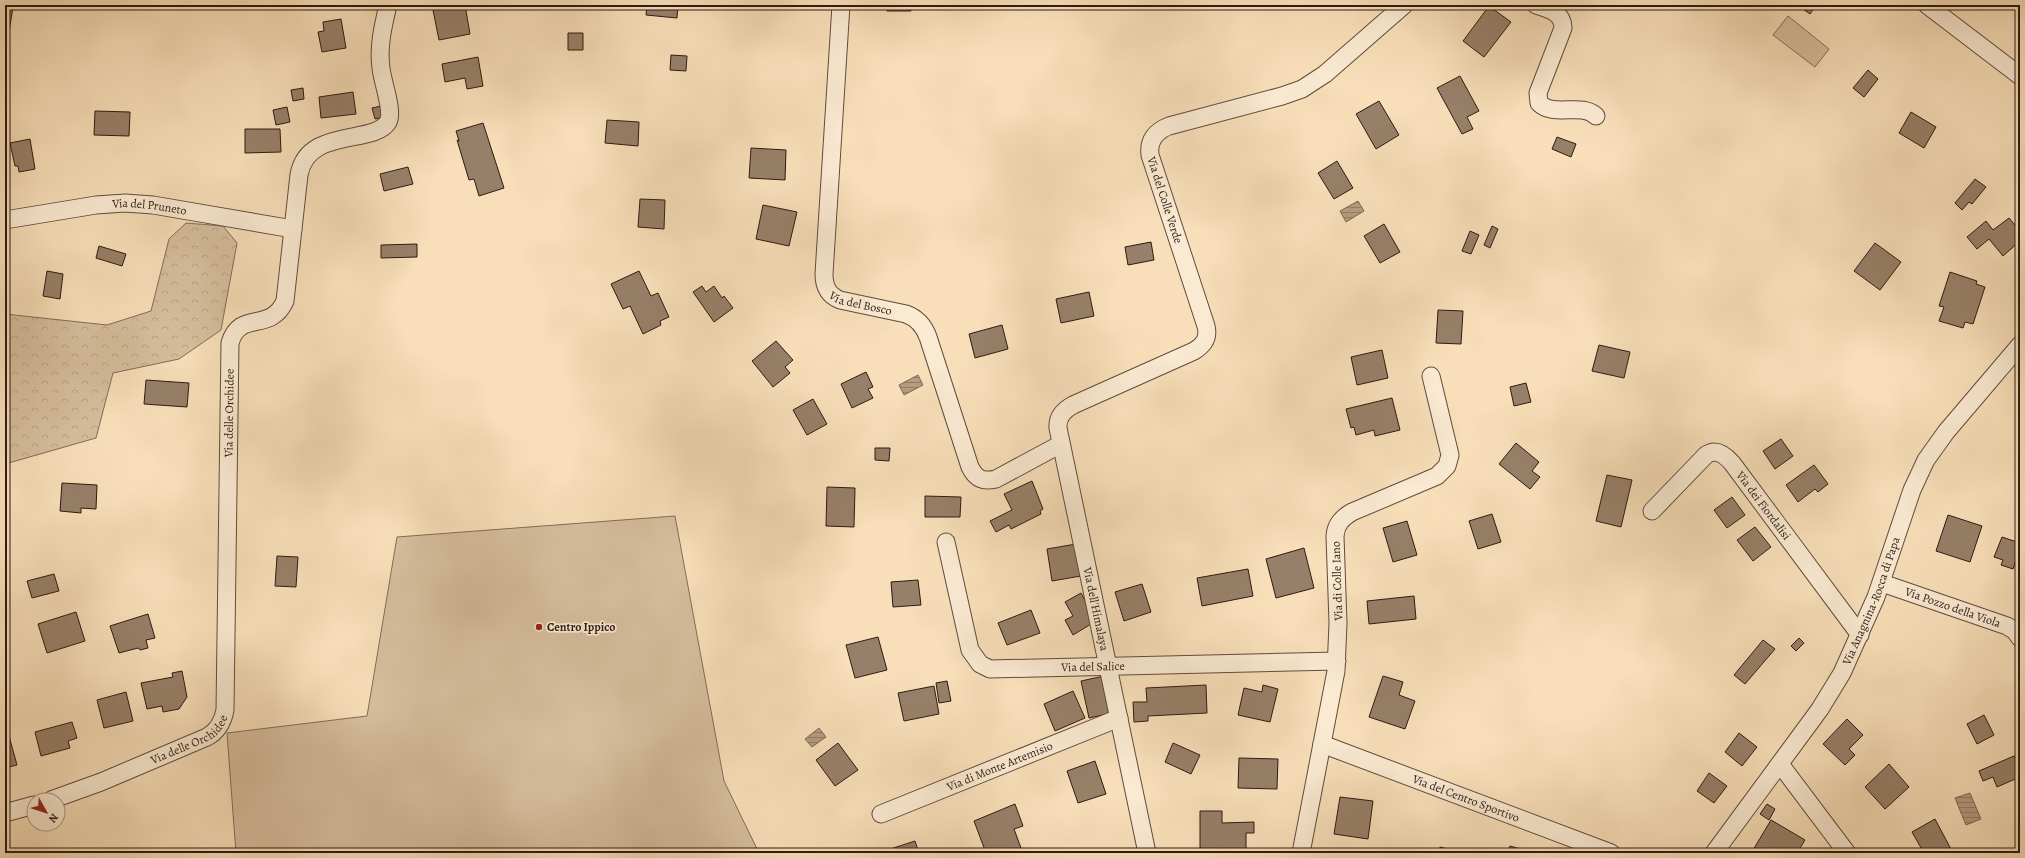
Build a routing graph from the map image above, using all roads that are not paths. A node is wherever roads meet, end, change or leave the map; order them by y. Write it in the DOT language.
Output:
graph roads {
  1 [pos="388,5"];
  2 [pos="841,5"];
  3 [pos="1404,5"];
  4 [pos="1536,5"];
  5 [pos="1927,5"];
  6 [pos="2020,76"];
  7 [pos="1596,116"];
  8 [pos="5,220"];
  9 [pos="293,229"];
  10 [pos="2020,345"];
  11 [pos="1431,376"];
  12 [pos="1063,413"];
  13 [pos="1062,444"];
  14 [pos="1652,511"];
  15 [pos="946,542"];
  16 [pos="1882,583"];
  17 [pos="1860,635"];
  18 [pos="2020,638"];
  19 [pos="1337,661"];
  20 [pos="1108,666"];
  21 [pos="1119,718"];
  22 [pos="1322,744"];
  23 [pos="1780,764"];
  24 [pos="66,795"];
  25 [pos="26,807"];
  26 [pos="5,813"];
  27 [pos="881,814"];
  28 [pos="1147,853"];
  29 [pos="1301,853"];
  30 [pos="1611,853"];
  31 [pos="1714,853"];
  32 [pos="1847,853"];
  1 -- 9 [label="street, Via delle Orchidee"];
  2 -- 13 [label="street, Via del Bosco"];
  3 -- 12 [label="street, Via del Colle Verde"];
  4 -- 7 [label="street"];
  5 -- 6 [label="street"];
  8 -- 9 [label="street, Via del Pruneto"];
  9 -- 24 [label="street, Via delle Orchidee"];
  10 -- 16 [label="street, Via Anagnina-Rocca di Papa"];
  11 -- 19 [label="street, Via di Colle Iano"];
  12 -- 13 [label="street, Via dell'Himalaya"];
  13 -- 20 [label="street, Via dell'Himalaya"];
  14 -- 17 [label="street, Via dei Fiordalisi"];
  15 -- 20 [label="street, Via del Salice"];
  16 -- 17 [label="street, Via Anagnina-Rocca di Papa"];
  16 -- 18 [label="street, Via Pozzo della Viola"];
  17 -- 23 [label="street, Via Anagnina-Rocca di Papa"];
  19 -- 20 [label="street, Via del Salice"];
  19 -- 22 [label="street, Via di Colle Iano"];
  20 -- 21 [label="street, Via dell'Himalaya"];
  21 -- 27 [label="street, Via di Monte Artemisio"];
  21 -- 28 [label="street, Via dell'Himalaya"];
  22 -- 29 [label="street, Via di Colle Iano"];
  22 -- 30 [label="street, Via del Centro Sportivo"];
  23 -- 31 [label="street, Via Anagnina-Rocca di Papa"];
  23 -- 32 [label="street"];
  25 -- 26 [label="street"];
}
